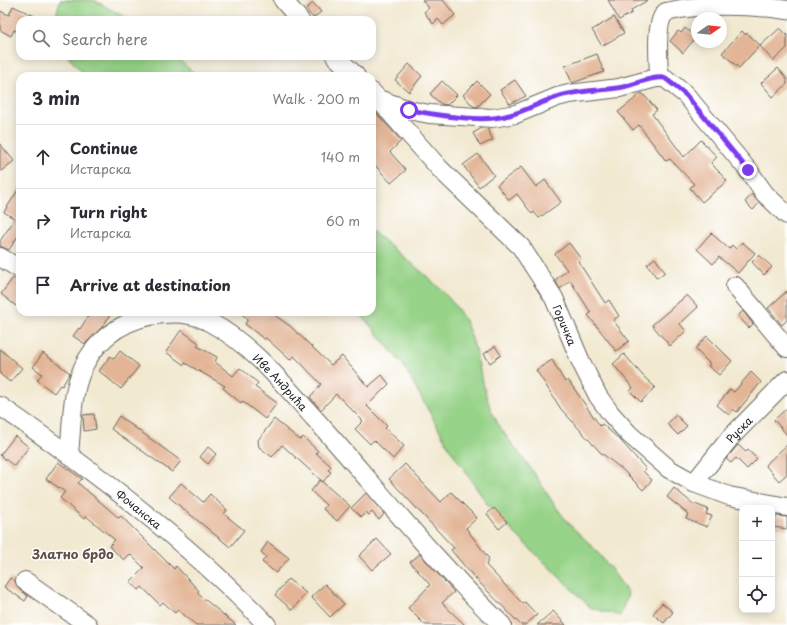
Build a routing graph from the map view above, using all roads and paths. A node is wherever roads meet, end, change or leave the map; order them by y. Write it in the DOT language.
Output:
graph roads {
  1 [pos="283,0"];
  2 [pos="704,3"];
  3 [pos="662,6"];
  4 [pos="787,10"];
  5 [pos="297,16"];
  6 [pos="339,60"];
  7 [pos="352,72"];
  8 [pos="659,77"];
  9 [pos="376,96"];
  10 [pos="787,215"];
  11 [pos="0,257"];
  12 [pos="16,267"];
  13 [pos="735,286"];
  14 [pos="152,316"];
  15 [pos="194,316"];
  16 [pos="787,348"];
  17 [pos="787,380"];
  18 [pos="0,406"];
  19 [pos="69,453"];
  20 [pos="694,483"];
  21 [pos="787,507"];
  22 [pos="25,581"];
  23 [pos="88,625"];
  24 [pos="268,625"];
  25 [pos="502,625"];
  1 -- 5 [label="street"];
  2 -- 3 [label="street"];
  2 -- 4 [label="street"];
  3 -- 8 [label="street"];
  6 -- 7 [label="street"];
  8 -- 9 [label="street"];
  8 -- 10 [label="street"];
  9 -- 20 [label="street, Горичка"];
  11 -- 12 [label="street"];
  13 -- 16 [label="street"];
  14 -- 19 [label="street, Иве Андрића"];
  15 -- 25 [label="street, Иве Андрића"];
  17 -- 20 [label="street, Руска"];
  18 -- 19 [label="street, Фочанска"];
  19 -- 24 [label="street, Фочанска"];
  20 -- 21 [label="street, Горичка"];
  22 -- 23 [label="street"];
}
